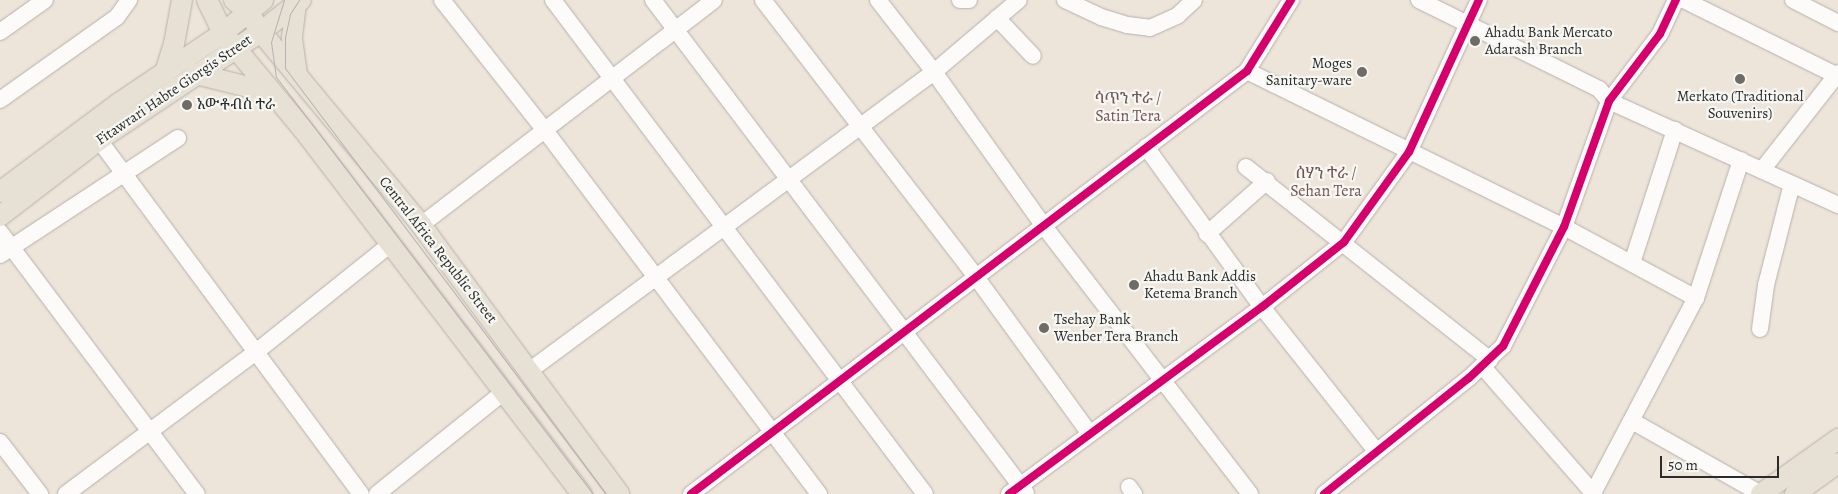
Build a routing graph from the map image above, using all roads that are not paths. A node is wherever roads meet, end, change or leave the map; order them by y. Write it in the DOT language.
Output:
graph roads {
  1 [pos="45,0"];
  2 [pos="129,0"];
  3 [pos="182,0"];
  4 [pos="207,0"];
  5 [pos="234,0"];
  6 [pos="442,0"];
  7 [pos="552,0"];
  8 [pos="653,0"];
  9 [pos="714,0"];
  10 [pos="763,0"];
  11 [pos="878,0"];
  12 [pos="960,0"];
  13 [pos="969,0"];
  14 [pos="1019,0"];
  15 [pos="1065,0"];
  16 [pos="1194,0"];
  17 [pos="1291,0"];
  18 [pos="1419,0"];
  19 [pos="1479,0"];
  20 [pos="1676,0"];
  21 [pos="1684,0"];
  22 [pos="1793,0"];
  23 [pos="298,2"];
  24 [pos="256,6"];
  25 [pos="997,18"];
  26 [pos="1467,23"];
  27 [pos="1838,23"];
  28 [pos="676,28"];
  29 [pos="0,32"];
  30 [pos="261,32"];
  31 [pos="223,33"];
  32 [pos="238,48"];
  33 [pos="1033,56"];
  34 [pos="1247,71"];
  35 [pos="934,72"];
  36 [pos="165,73"];
  37 [pos="196,74"];
  38 [pos="1837,75"];
  39 [pos="297,76"];
  40 [pos="613,77"];
  41 [pos="275,98"];
  42 [pos="0,100"];
  43 [pos="1609,101"];
  44 [pos="861,125"];
  45 [pos="544,129"];
  46 [pos="1675,130"];
  47 [pos="178,138"];
  48 [pos="99,140"];
  49 [pos="1146,146"];
  50 [pos="1409,152"];
  51 [pos="1742,160"];
  52 [pos="1246,167"];
  53 [pos="1762,170"];
  54 [pos="126,176"];
  55 [pos="789,176"];
  56 [pos="1267,181"];
  57 [pos="1792,184"];
  58 [pos="0,192"];
  59 [pos="1838,204"];
  60 [pos="0,216"];
  61 [pos="1043,225"];
  62 [pos="422,226"];
  63 [pos="722,226"];
  64 [pos="1564,227"];
  65 [pos="0,232"];
  66 [pos="1207,234"];
  67 [pos="1344,242"];
  68 [pos="391,244"];
  69 [pos="6,252"];
  70 [pos="1632,262"];
  71 [pos="976,276"];
  72 [pos="654,277"];
  73 [pos="1696,298"];
  74 [pos="1262,307"];
  75 [pos="1760,329"];
  76 [pos="903,330"];
  77 [pos="256,352"];
  78 [pos="1487,363"];
  79 [pos="529,371"];
  80 [pos="840,378"];
  81 [pos="1161,382"];
  82 [pos="504,392"];
  83 [pos="1632,421"];
  84 [pos="149,430"];
  85 [pos="771,433"];
  86 [pos="1090,434"];
  87 [pos="1838,439"];
  88 [pos="0,442"];
  89 [pos="1376,451"];
  90 [pos="1838,464"];
  91 [pos="1019,491"];
  92 [pos="1594,493"];
  93 [pos="40,494"];
  94 [pos="66,494"];
  95 [pos="197,494"];
  96 [pos="361,494"];
  97 [pos="376,494"];
  98 [pos="582,494"];
  99 [pos="619,494"];
  100 [pos="691,494"];
  101 [pos="819,494"];
  102 [pos="925,494"];
  103 [pos="1250,494"];
  104 [pos="1324,494"];
  105 [pos="1761,494"];
  106 [pos="1795,494"];
  1 -- 29 [label="street"];
  2 -- 42 [label="street"];
  3 -- 36 [label="main road"];
  4 -- 31 [label="main road"];
  5 -- 24 [label="main road, Central Africa Republic Street"];
  6 -- 45 [label="street"];
  7 -- 40 [label="street"];
  8 -- 28 [label="street"];
  9 -- 28 [label="street"];
  10 -- 44 [label="street"];
  11 -- 35 [label="street"];
  12 -- 13 [label="street"];
  14 -- 25 [label="street"];
  15 -- 16 [label="street"];
  17 -- 34 [label="street"];
  18 -- 26 [label="street"];
  19 -- 26 [label="street"];
  20 -- 43 [label="street"];
  21 -- 38 [label="street"];
  22 -- 27 [label="street"];
  23 -- 30 [label="main road, Fitawrari Habte Giorgis Street"];
  23 -- 39 [label="main road"];
  24 -- 30 [label="main road, Central Africa Republic Street"];
  24 -- 31 [label="main road"];
  25 -- 33 [label="street"];
  25 -- 35 [label="street"];
  26 -- 43 [label="street"];
  26 -- 50 [label="street"];
  28 -- 40 [label="street"];
  28 -- 55 [label="street"];
  30 -- 32 [label="main road, Fitawrari Habte Giorgis Street"];
  30 -- 39 [label="main road, Central Africa Republic Street"];
  31 -- 32 [label="main road"];
  31 -- 36 [label="main road"];
  32 -- 37 [label="main road, Fitawrari Habte Giorgis Street"];
  32 -- 41 [label="main road"];
  34 -- 49 [label="street"];
  34 -- 50 [label="street"];
  35 -- 44 [label="street"];
  35 -- 61 [label="street"];
  36 -- 58 [label="main road"];
  37 -- 41 [label="main road"];
  37 -- 48 [label="main road, Fitawrari Habte Giorgis Street"];
  38 -- 53 [label="street"];
  39 -- 62 [label="main road, Central Africa Republic Street"];
  40 -- 45 [label="street"];
  40 -- 63 [label="street"];
  41 -- 68 [label="main road"];
  43 -- 46 [label="street"];
  43 -- 64 [label="street"];
  44 -- 55 [label="street"];
  44 -- 71 [label="street"];
  45 -- 62 [label="street"];
  45 -- 72 [label="street"];
  46 -- 51 [label="street"];
  46 -- 70 [label="street"];
  47 -- 54 [label="street"];
  48 -- 54 [label="street"];
  48 -- 60 [label="main road, Fitawrari Habte Giorgis Street"];
  49 -- 61 [label="street"];
  49 -- 66 [label="street"];
  50 -- 64 [label="street"];
  50 -- 67 [label="street"];
  51 -- 53 [label="street"];
  51 -- 73 [label="street"];
  52 -- 56 [label="street"];
  53 -- 57 [label="street"];
  54 -- 69 [label="street"];
  54 -- 77 [label="street"];
  55 -- 63 [label="street"];
  55 -- 76 [label="street"];
  56 -- 66 [label="street"];
  56 -- 67 [label="street"];
  57 -- 59 [label="street"];
  57 -- 75 [label="street"];
  61 -- 71 [label="street"];
  61 -- 81 [label="street"];
  62 -- 79 [label="main road, Central Africa Republic Street"];
  63 -- 72 [label="street"];
  63 -- 80 [label="street"];
  64 -- 70 [label="street"];
  64 -- 78 [label="street"];
  65 -- 69 [label="street"];
  66 -- 74 [label="street"];
  67 -- 74 [label="street"];
  67 -- 78 [label="street"];
  68 -- 77 [label="street"];
  68 -- 82 [label="main road"];
  69 -- 84 [label="street"];
  70 -- 73 [label="street"];
  71 -- 76 [label="street"];
  71 -- 86 [label="street"];
  72 -- 79 [label="street"];
  72 -- 85 [label="street"];
  73 -- 83 [label="street"];
  74 -- 81 [label="street"];
  74 -- 89 [label="street"];
  76 -- 80 [label="street"];
  76 -- 91 [label="street"];
  77 -- 84 [label="street"];
  77 -- 96 [label="street"];
  78 -- 89 [label="street"];
  78 -- 92 [label="street"];
  79 -- 99 [label="main road, Central Africa Republic Street"];
  80 -- 85 [label="street"];
  80 -- 102 [label="street"];
  81 -- 86 [label="street"];
  81 -- 103 [label="street"];
  82 -- 97 [label="street"];
  82 -- 98 [label="main road"];
  83 -- 92 [label="street"];
  83 -- 105 [label="street"];
  84 -- 94 [label="street"];
  84 -- 95 [label="street"];
  85 -- 100 [label="street"];
  85 -- 101 [label="street"];
  86 -- 91 [label="street"];
  87 -- 105 [label="main road"];
  88 -- 93 [label="street"];
  89 -- 104 [label="street"];
  90 -- 106 [label="main road"];
}
